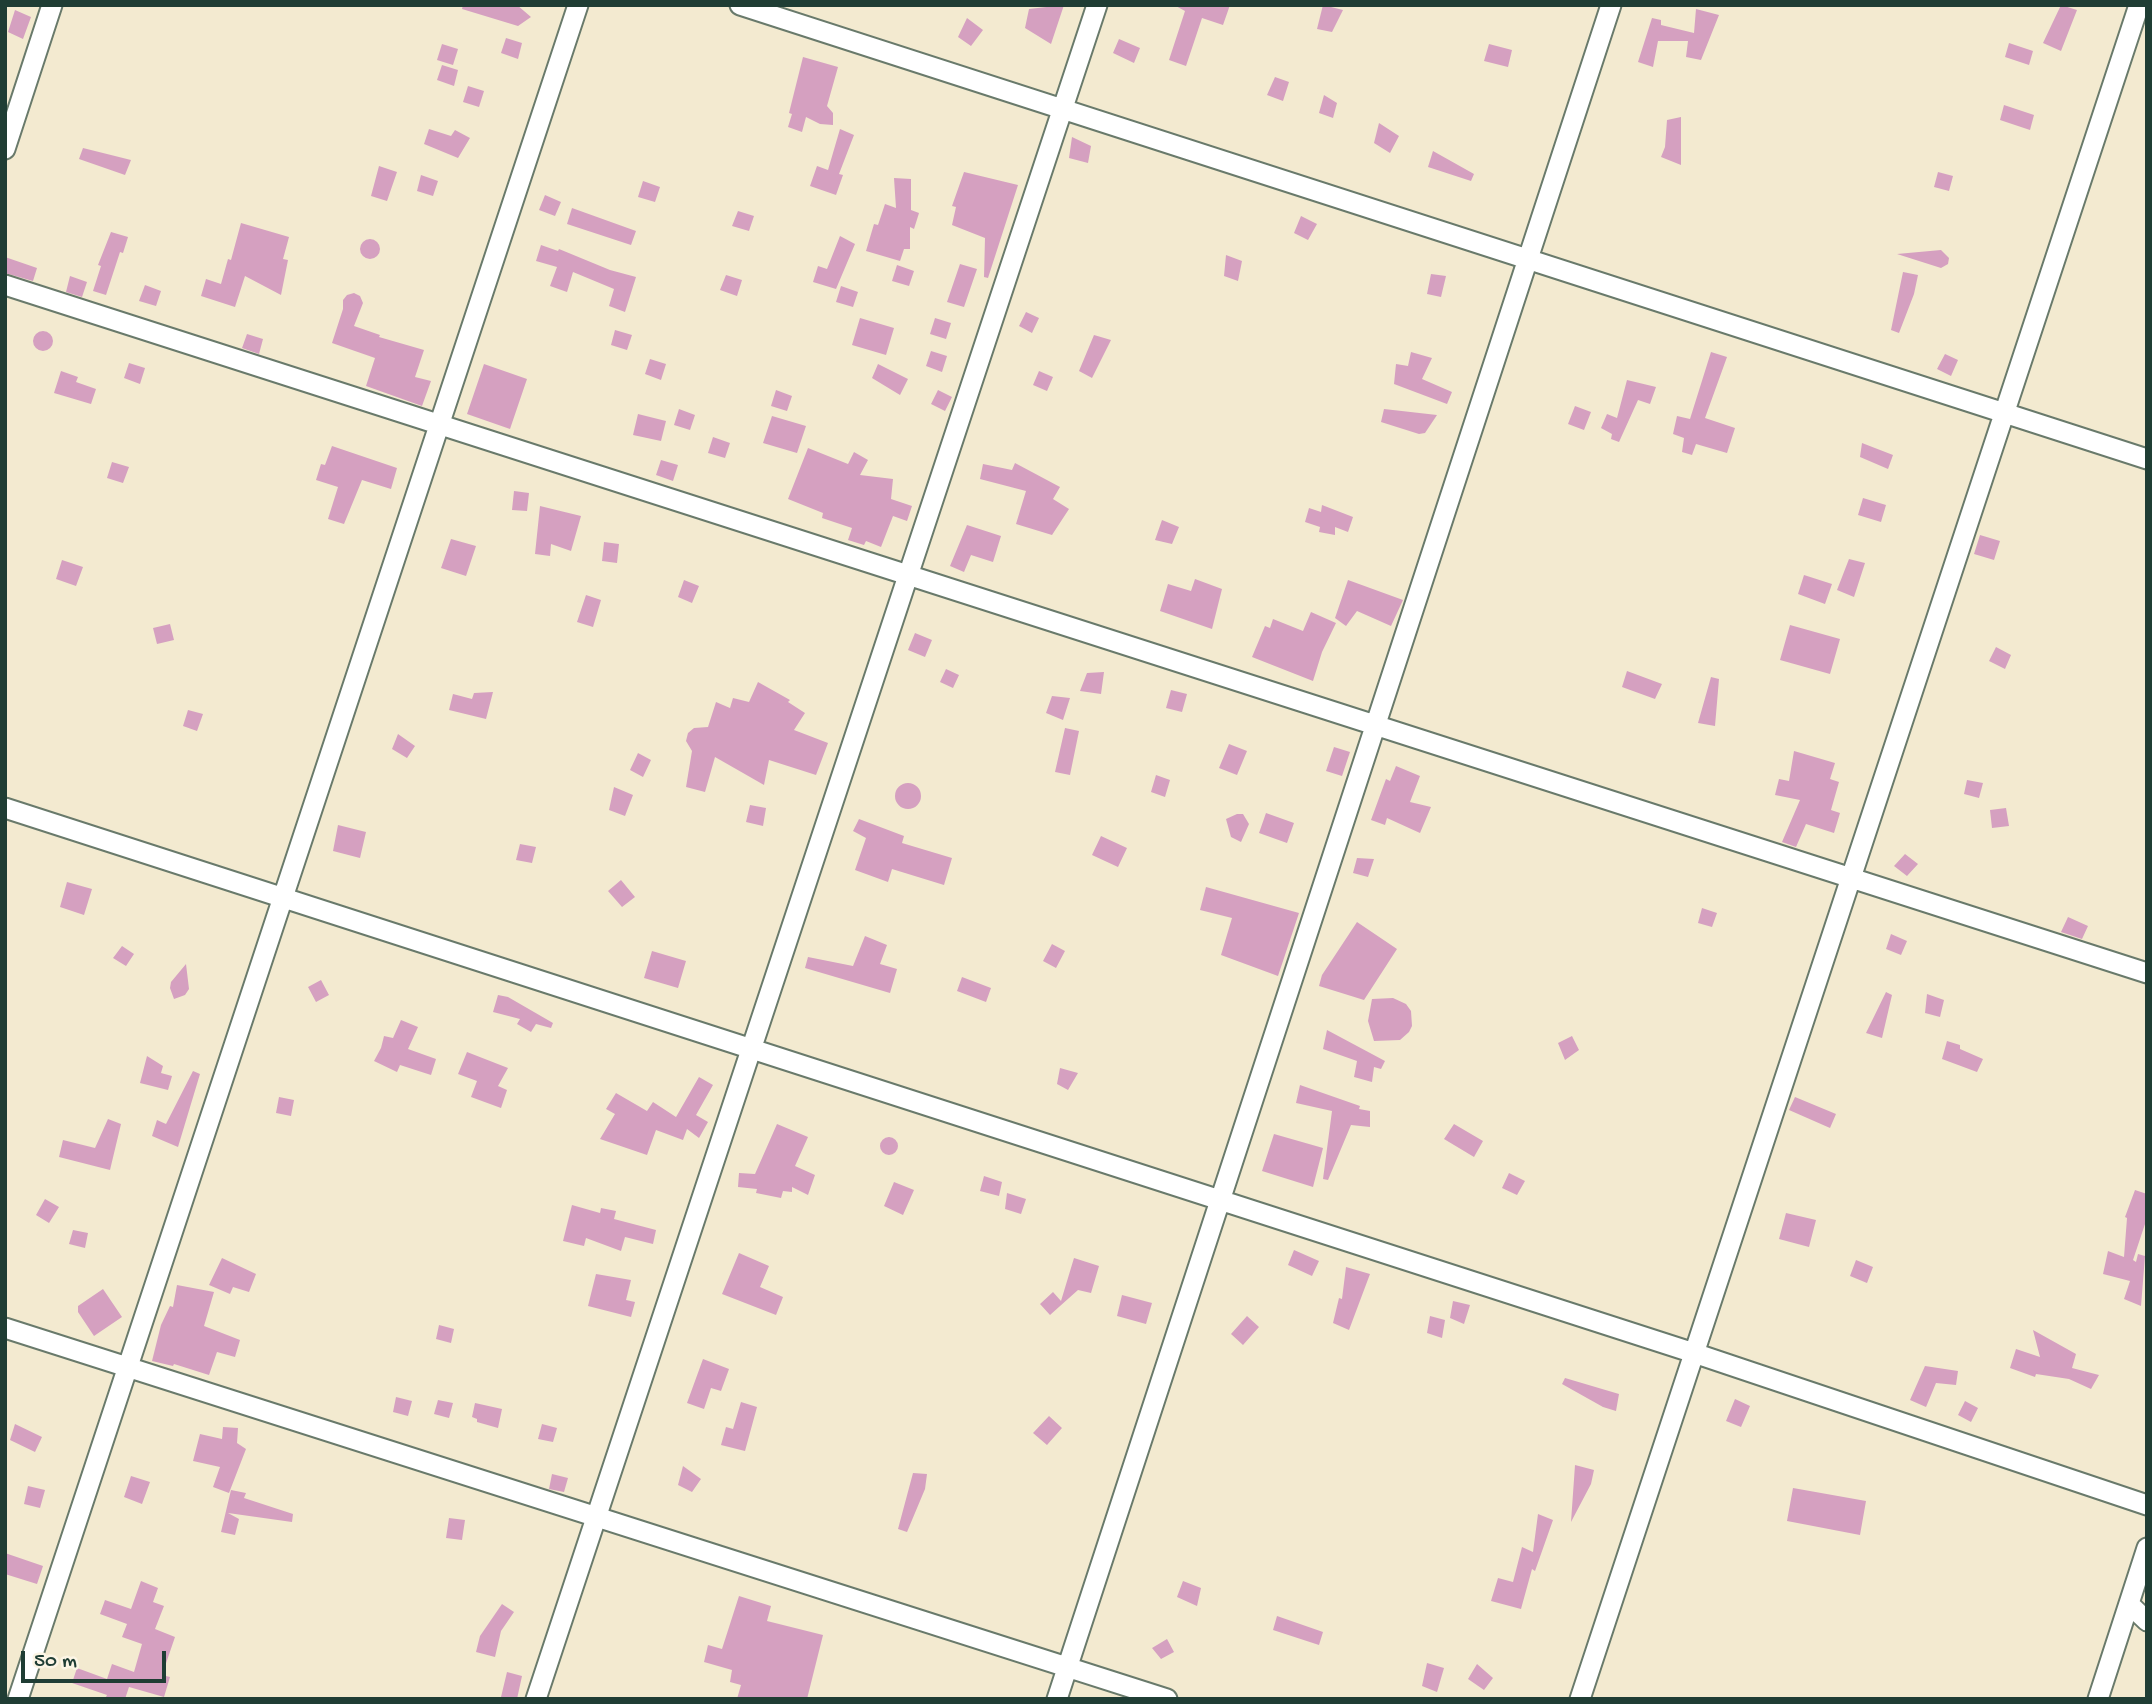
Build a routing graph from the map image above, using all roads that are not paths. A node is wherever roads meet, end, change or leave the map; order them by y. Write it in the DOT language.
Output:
graph roads {
  1 [pos="52,5"];
  2 [pos="578,5"];
  3 [pos="740,5"];
  4 [pos="1097,5"];
  5 [pos="1611,5"];
  6 [pos="2139,5"];
  7 [pos="1062,109"];
  8 [pos="5,149"];
  9 [pos="1528,260"];
  10 [pos="5,285"];
  11 [pos="2005,413"];
  12 [pos="440,425"];
  13 [pos="2147,459"];
  14 [pos="908,575"];
  15 [pos="1376,725"];
  16 [pos="5,808"];
  17 [pos="1851,878"];
  18 [pos="283,898"];
  19 [pos="2147,973"];
  20 [pos="751,1049"];
  21 [pos="1220,1200"];
  22 [pos="5,1328"];
  23 [pos="1694,1353"];
  24 [pos="128,1368"];
  25 [pos="2147,1505"];
  26 [pos="597,1517"];
  27 [pos="2147,1548"];
  28 [pos="2129,1604"];
  29 [pos="2147,1621"];
  30 [pos="1068,1667"];
  31 [pos="18,1699"];
  32 [pos="536,1699"];
  33 [pos="1057,1699"];
  34 [pos="1167,1699"];
  35 [pos="1580,1699"];
  36 [pos="2098,1699"];
  1 -- 8 [label="street"];
  2 -- 12 [label="street"];
  3 -- 7 [label="street"];
  4 -- 7 [label="street"];
  5 -- 9 [label="street"];
  6 -- 11 [label="street"];
  7 -- 9 [label="street"];
  7 -- 14 [label="street"];
  9 -- 11 [label="street"];
  9 -- 15 [label="street"];
  10 -- 12 [label="street"];
  11 -- 13 [label="street"];
  11 -- 17 [label="street"];
  12 -- 14 [label="street"];
  12 -- 18 [label="street"];
  14 -- 15 [label="street"];
  14 -- 20 [label="street"];
  15 -- 17 [label="street"];
  15 -- 21 [label="street"];
  16 -- 18 [label="street"];
  17 -- 19 [label="street"];
  17 -- 23 [label="street"];
  18 -- 20 [label="street"];
  18 -- 24 [label="street"];
  20 -- 21 [label="street"];
  20 -- 26 [label="street"];
  21 -- 23 [label="street"];
  21 -- 30 [label="street"];
  22 -- 24 [label="street"];
  23 -- 25 [label="street"];
  23 -- 35 [label="street"];
  24 -- 26 [label="street"];
  24 -- 31 [label="street"];
  26 -- 30 [label="street"];
  26 -- 32 [label="street"];
  27 -- 28 [label="street"];
  28 -- 29 [label="street"];
  28 -- 36 [label="street"];
  30 -- 33 [label="street"];
  30 -- 34 [label="street"];
}
